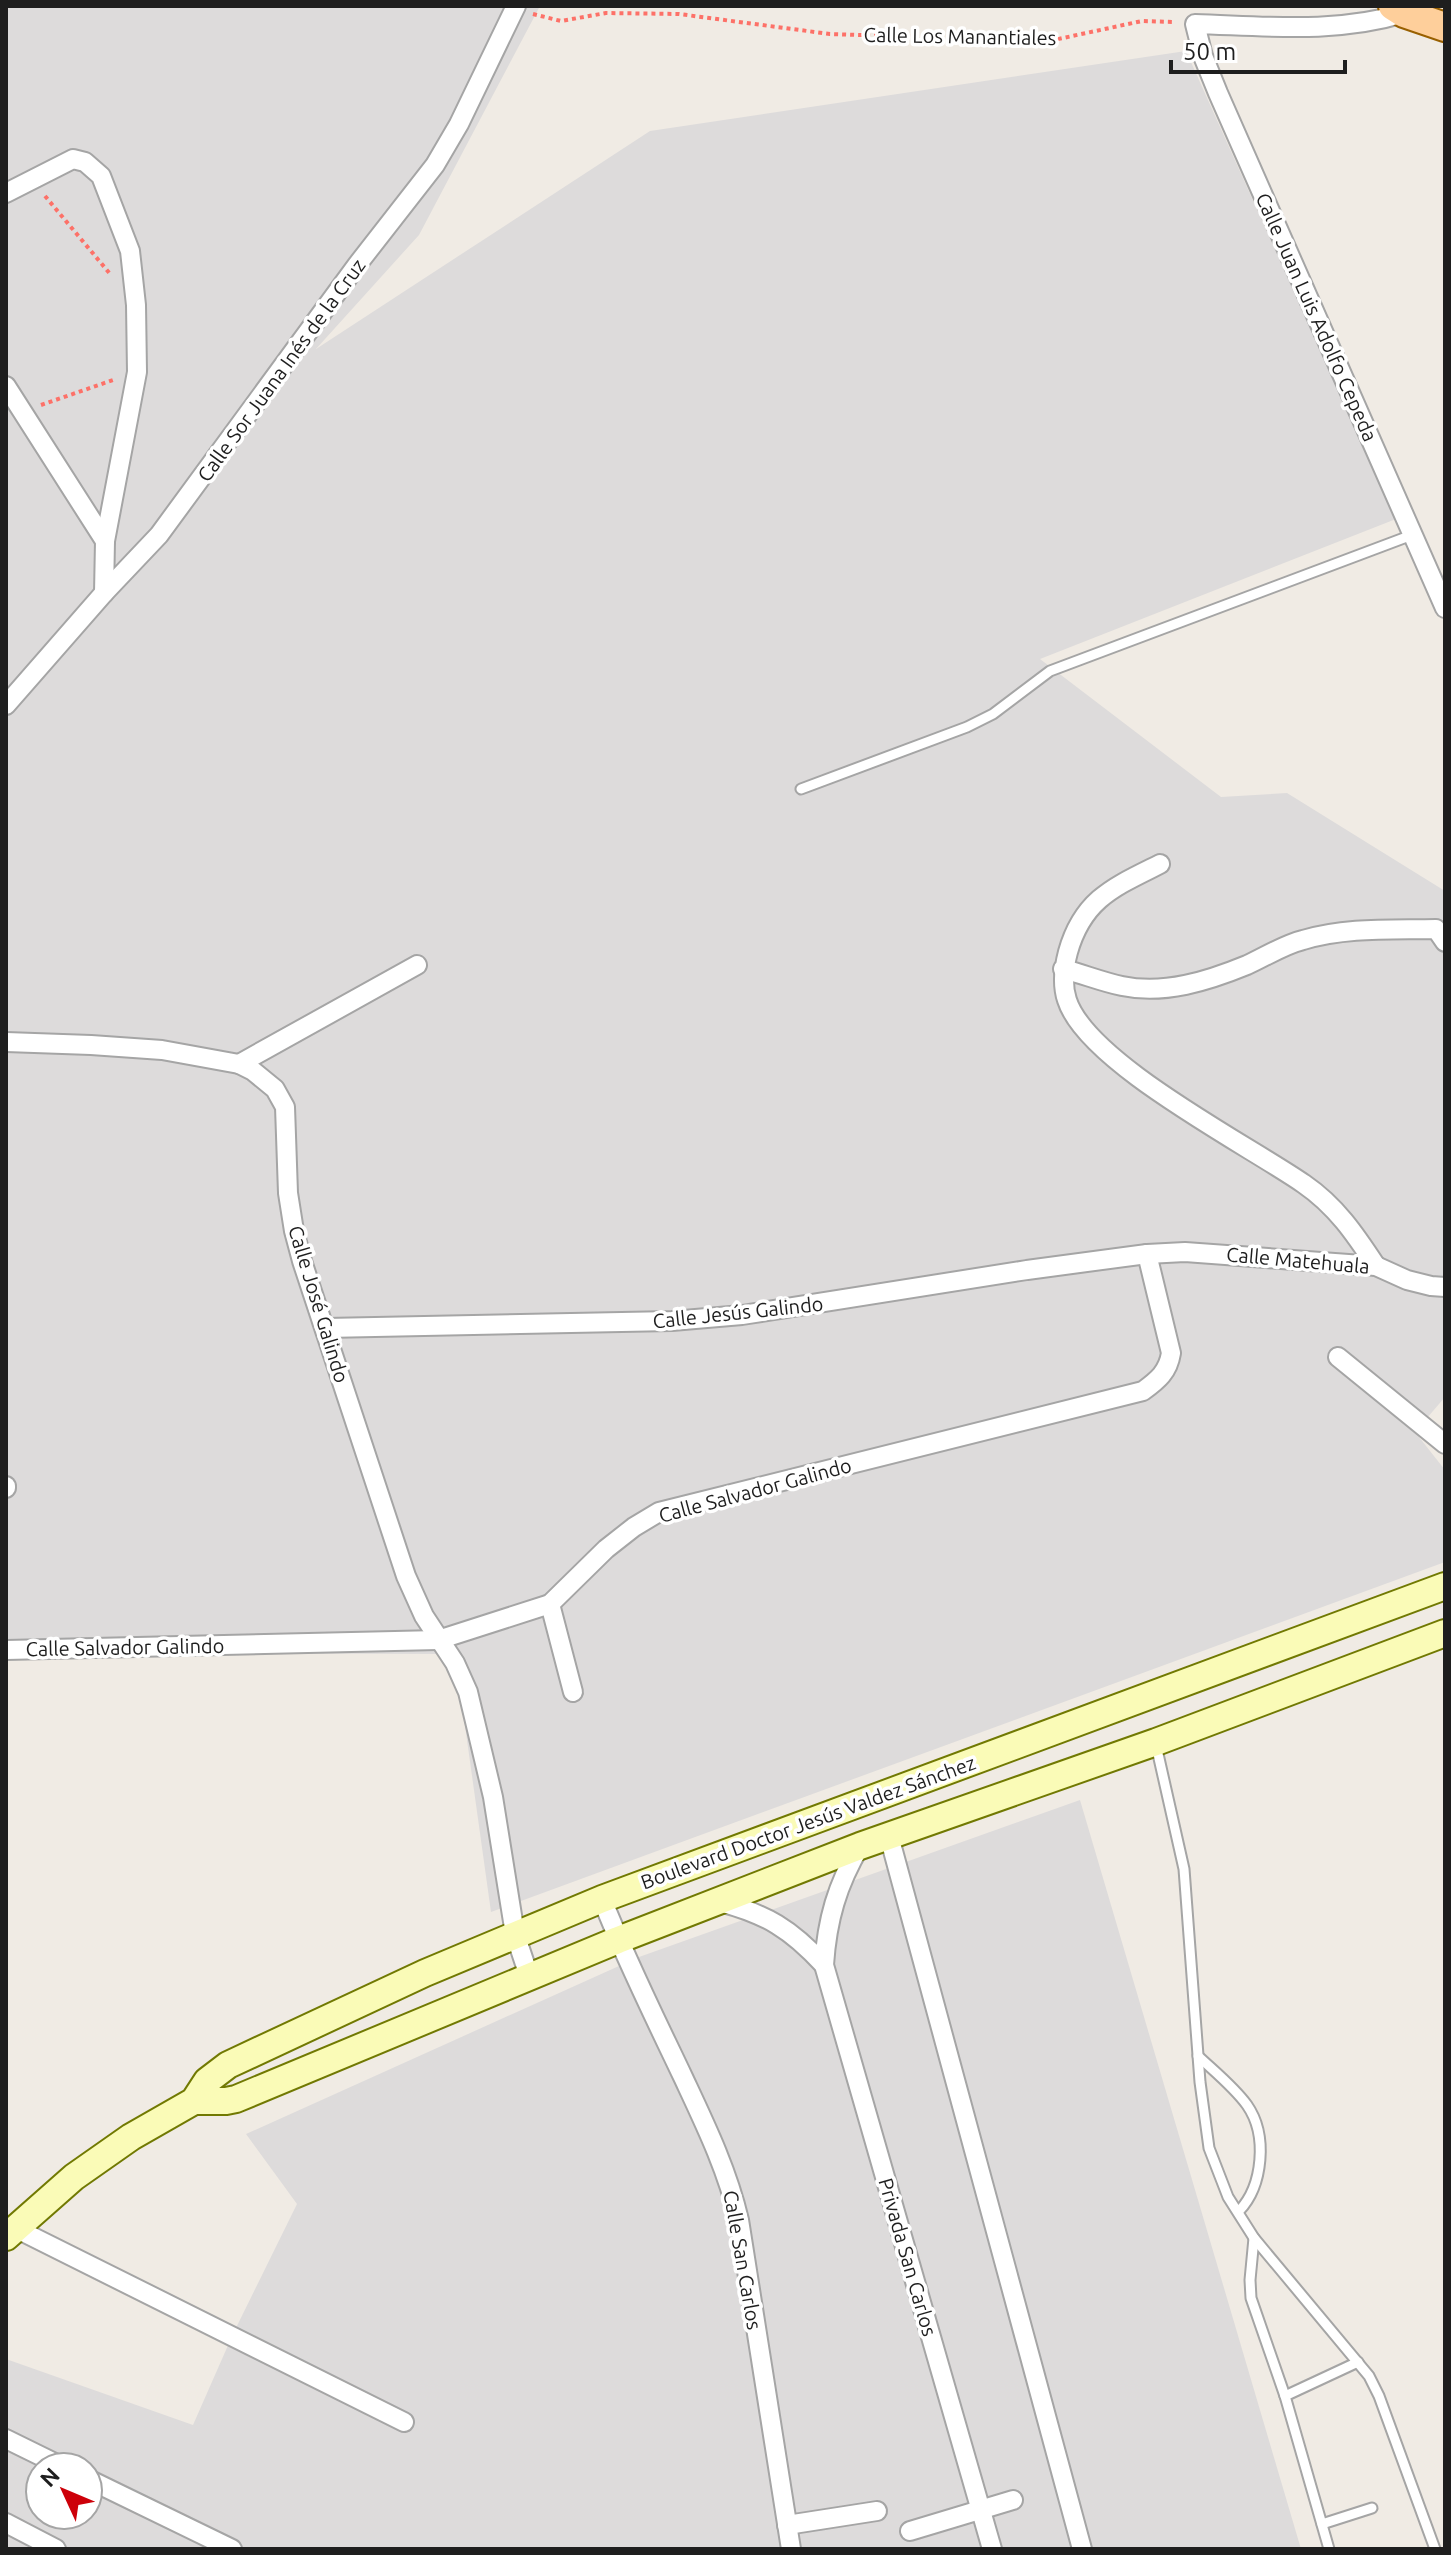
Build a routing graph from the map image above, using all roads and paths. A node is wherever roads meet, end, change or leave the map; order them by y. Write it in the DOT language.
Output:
graph roads {
  1 [pos="522,9"];
  2 [pos="1399,9"];
  3 [pos="1195,24"];
  4 [pos="1445,27"];
  5 [pos="31,180"];
  6 [pos="6,193"];
  7 [pos="136,305"];
  8 [pos="137,372"];
  9 [pos="6,386"];
  10 [pos="22,412"];
  11 [pos="1412,535"];
  12 [pos="105,541"];
  13 [pos="104,593"];
  14 [pos="1445,608"];
  15 [pos="6,705"];
  16 [pos="801,789"];
  17 [pos="1160,864"];
  18 [pos="1441,936"];
  19 [pos="417,965"];
  20 [pos="1063,969"];
  21 [pos="6,1042"];
  22 [pos="239,1064"];
  23 [pos="1147,1254"];
  24 [pos="1376,1266"];
  25 [pos="1445,1287"];
  26 [pos="326,1328"];
  27 [pos="1338,1357"];
  28 [pos="1445,1444"];
  29 [pos="1445,1586"];
  30 [pos="550,1604"];
  31 [pos="1445,1633"];
  32 [pos="438,1640"];
  33 [pos="6,1650"];
  34 [pos="573,1692"];
  35 [pos="1156,1742"];
  36 [pos="889,1836"];
  37 [pos="860,1846"];
  38 [pos="602,1899"];
  39 [pos="720,1902"];
  40 [pos="515,1934"];
  41 [pos="618,1940"];
  42 [pos="824,1965"];
  43 [pos="529,1976"];
  44 [pos="1198,2056"];
  45 [pos="194,2101"];
  46 [pos="1239,2211"];
  47 [pos="10,2232"];
  48 [pos="1254,2238"];
  49 [pos="1358,2362"];
  50 [pos="1285,2396"];
  51 [pos="404,2422"];
  52 [pos="6,2439"];
  53 [pos="30,2451"];
  54 [pos="104,2487"];
  55 [pos="1013,2500"];
  56 [pos="1372,2508"];
  57 [pos="877,2511"];
  58 [pos="982,2511"];
  59 [pos="6,2523"];
  60 [pos="1322,2524"];
  61 [pos="787,2525"];
  62 [pos="910,2531"];
  63 [pos="56,2549"];
  64 [pos="232,2549"];
  65 [pos="791,2549"];
  66 [pos="992,2549"];
  67 [pos="1082,2549"];
  68 [pos="1329,2549"];
  69 [pos="1435,2549"];
  1 -- 3 [label="path, Calle Los Manantiales"];
  1 -- 13 [label="street, Calle Sor Juana Inés de la Cruz"];
  2 -- 3 [label="street"];
  2 -- 4 [label="main road"];
  3 -- 11 [label="street, Calle Juan Luis Adolfo Cepeda"];
  5 -- 6 [label="street"];
  5 -- 7 [label="path"];
  5 -- 7 [label="street"];
  7 -- 8 [label="street"];
  8 -- 10 [label="path"];
  8 -- 12 [label="street"];
  9 -- 10 [label="street"];
  10 -- 12 [label="street"];
  11 -- 14 [label="street, Calle Juan Luis Adolfo Cepeda"];
  11 -- 16 [label="lane"];
  12 -- 13 [label="street"];
  13 -- 15 [label="street, Calle Sor Juana Inés de la Cruz"];
  17 -- 20 [label="street"];
  18 -- 20 [label="street"];
  19 -- 22 [label="street"];
  20 -- 24 [label="street"];
  21 -- 22 [label="street, Calle José Galindo"];
  22 -- 26 [label="street, Calle José Galindo"];
  23 -- 24 [label="street, Calle Matehuala"];
  23 -- 26 [label="street, Calle Jesús Galindo"];
  23 -- 30 [label="street, Calle Salvador Galindo"];
  24 -- 25 [label="street, Calle Matehuala"];
  26 -- 32 [label="street, Calle José Galindo"];
  27 -- 28 [label="street"];
  29 -- 38 [label="main road, Boulevard Doctor Jesús Valdez Sánchez"];
  30 -- 32 [label="street, Calle Salvador Galindo"];
  30 -- 34 [label="street"];
  31 -- 35 [label="main road, Boulevard Doctor Jesús Valdez Sánchez"];
  32 -- 33 [label="street, Calle Salvador Galindo"];
  32 -- 40 [label="street, Calle José Galindo"];
  35 -- 36 [label="main road, Boulevard Doctor Jesús Valdez Sánchez"];
  35 -- 44 [label="lane"];
  36 -- 37 [label="main road, Boulevard Doctor Jesús Valdez Sánchez"];
  36 -- 67 [label="street"];
  37 -- 39 [label="main road, Boulevard Doctor Jesús Valdez Sánchez"];
  37 -- 42 [label="street, Privada San Carlos"];
  38 -- 40 [label="main road, Boulevard Doctor Jesús Valdez Sánchez"];
  38 -- 41 [label="street, Calle San Carlos"];
  39 -- 41 [label="main road, Boulevard Doctor Jesús Valdez Sánchez"];
  39 -- 42 [label="street, Privada San Carlos"];
  40 -- 43 [label="street, Calle José Galindo"];
  40 -- 45 [label="main road, Boulevard Doctor Jesús Valdez Sánchez"];
  41 -- 43 [label="main road, Boulevard Doctor Jesús Valdez Sánchez"];
  41 -- 61 [label="street, Calle San Carlos"];
  42 -- 58 [label="street, Privada San Carlos"];
  43 -- 45 [label="main road, Boulevard Doctor Jesús Valdez Sánchez"];
  44 -- 46 [label="lane"];
  44 -- 46 [label="lane"];
  45 -- 47 [label="main road, Boulevard Doctor Jesús Valdez Sánchez"];
  46 -- 48 [label="lane"];
  47 -- 51 [label="street"];
  48 -- 49 [label="lane"];
  48 -- 50 [label="lane"];
  49 -- 50 [label="lane"];
  49 -- 69 [label="lane"];
  50 -- 60 [label="lane"];
  52 -- 53 [label="street"];
  54 -- 64 [label="street"];
  55 -- 58 [label="street"];
  56 -- 60 [label="lane"];
  57 -- 61 [label="street"];
  58 -- 62 [label="street"];
  58 -- 66 [label="street, Privada San Carlos"];
  59 -- 63 [label="street"];
  60 -- 68 [label="lane"];
  61 -- 65 [label="street, Calle San Carlos"];
}
